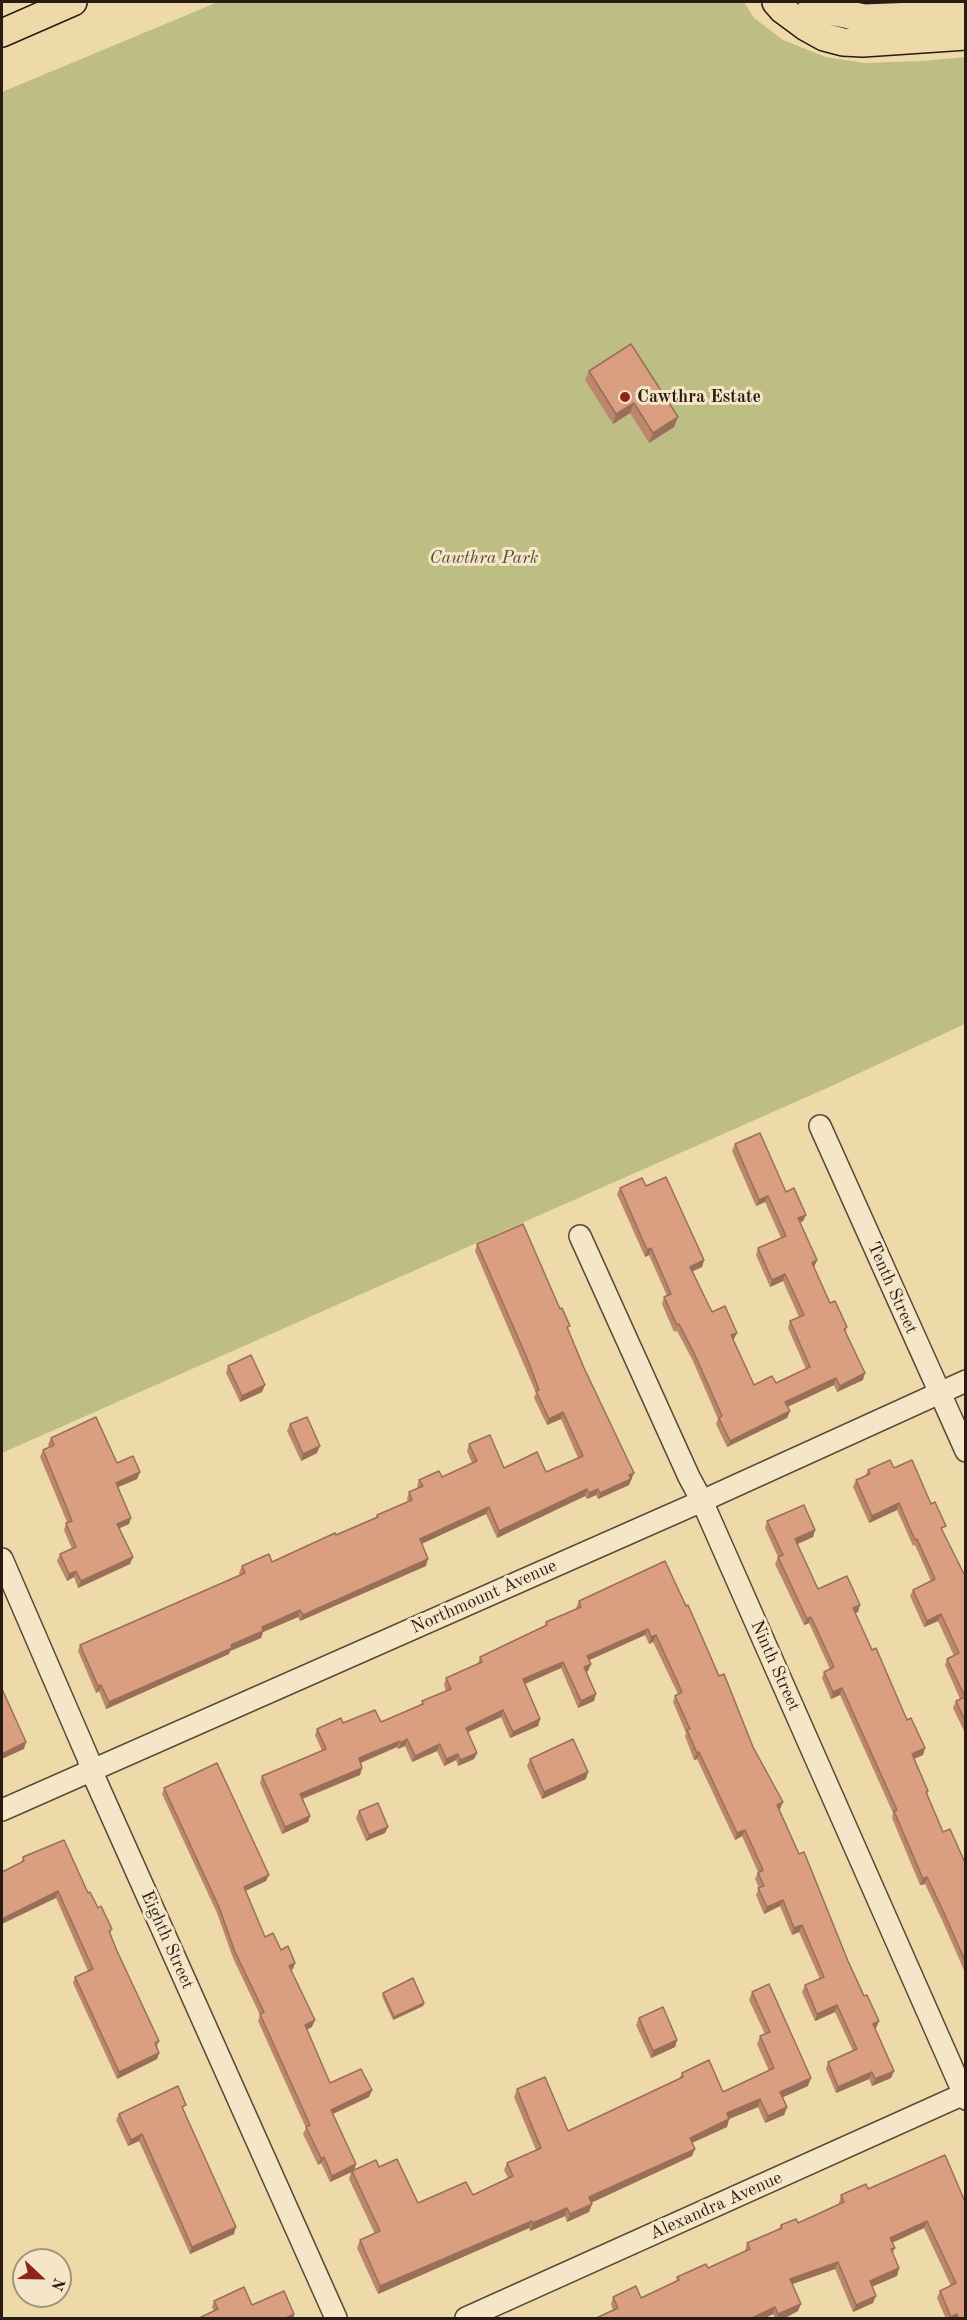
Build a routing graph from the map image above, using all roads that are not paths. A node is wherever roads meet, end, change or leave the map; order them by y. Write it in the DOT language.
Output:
graph roads {
  1 [pos="73,2"];
  2 [pos="776,2"];
  3 [pos="812,2"];
  4 [pos="966,14"];
  5 [pos="2,33"];
  6 [pos="966,36"];
  7 [pos="820,1125"];
  8 [pos="580,1236"];
  9 [pos="966,1381"];
  10 [pos="939,1392"];
  11 [pos="966,1451"];
  12 [pos="702,1501"];
  13 [pos="2,1559"];
  14 [pos="91,1770"];
  15 [pos="2,1810"];
  16 [pos="965,2095"];
  17 [pos="336,2319"];
  18 [pos="466,2319"];
  1 -- 5 [label="main road"];
  2 -- 6 [label="main road"];
  3 -- 4 [label="main road"];
  7 -- 10 [label="street, Tenth Street"];
  8 -- 12 [label="street, Ninth Street"];
  9 -- 10 [label="street, Northmount Avenue"];
  10 -- 11 [label="street, Tenth Street"];
  10 -- 12 [label="street, Northmount Avenue"];
  12 -- 14 [label="street, Northmount Avenue"];
  12 -- 16 [label="street, Ninth Street"];
  13 -- 14 [label="street, Eighth Street"];
  14 -- 15 [label="street, Northmount Avenue"];
  14 -- 17 [label="street, Eighth Street"];
  16 -- 18 [label="street, Alexandra Avenue"];
}
